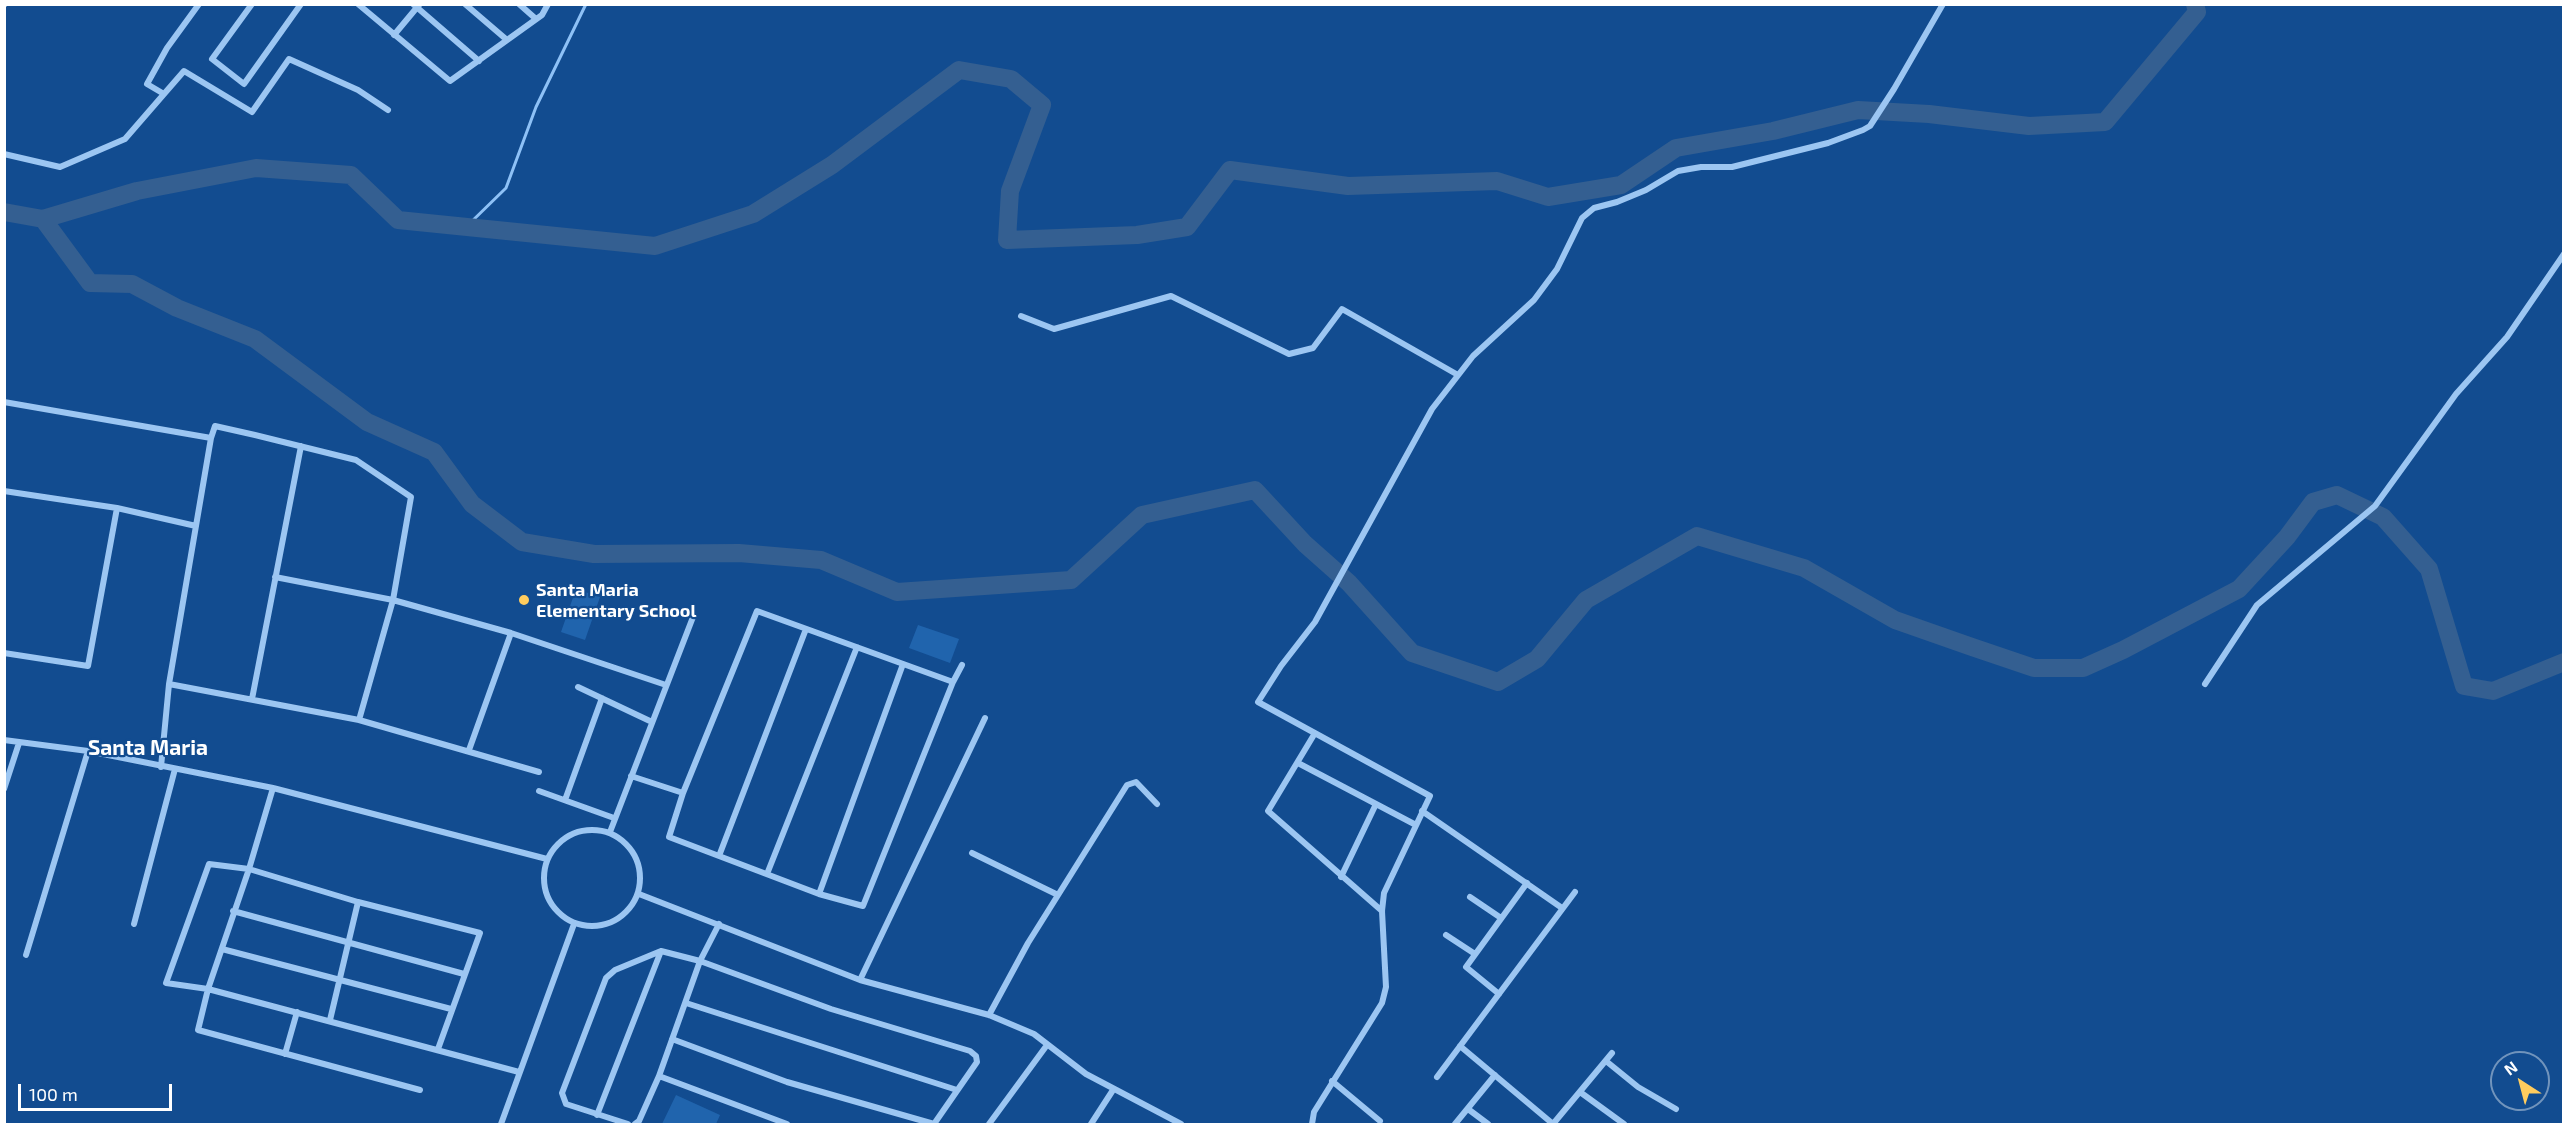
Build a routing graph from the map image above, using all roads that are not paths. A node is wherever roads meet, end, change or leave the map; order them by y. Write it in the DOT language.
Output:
graph roads {
  1 [pos="199,4"];
  2 [pos="252,4"];
  3 [pos="301,4"];
  4 [pos="358,4"];
  5 [pos="465,4"];
  6 [pos="519,4"];
  7 [pos="548,4"];
  8 [pos="1943,4"];
  9 [pos="416,6"];
  10 [pos="536,20"];
  11 [pos="394,35"];
  12 [pos="507,40"];
  13 [pos="479,61"];
  14 [pos="164,94"];
  15 [pos="388,110"];
  16 [pos="4,154"];
  17 [pos="2564,254"];
  18 [pos="1021,316"];
  19 [pos="1458,375"];
  20 [pos="4,402"];
  21 [pos="211,438"];
  22 [pos="300,446"];
  23 [pos="4,491"];
  24 [pos="117,508"];
  25 [pos="196,526"];
  26 [pos="275,577"];
  27 [pos="393,600"];
  28 [pos="693,617"];
  29 [pos="806,629"];
  30 [pos="511,633"];
  31 [pos="857,647"];
  32 [pos="4,653"];
  33 [pos="903,664"];
  34 [pos="962,665"];
  35 [pos="953,682"];
  36 [pos="169,684"];
  37 [pos="2205,684"];
  38 [pos="666,685"];
  39 [pos="578,687"];
  40 [pos="602,698"];
  41 [pos="252,699"];
  42 [pos="985,718"];
  43 [pos="359,720"];
  44 [pos="652,722"];
  45 [pos="1315,733"];
  46 [pos="4,740"];
  47 [pos="19,743"];
  48 [pos="469,750"];
  49 [pos="88,751"];
  50 [pos="1298,763"];
  51 [pos="161,767"];
  52 [pos="175,769"];
  53 [pos="539,772"];
  54 [pos="631,776"];
  55 [pos="273,788"];
  56 [pos="4,789"];
  57 [pos="539,791"];
  58 [pos="683,793"];
  59 [pos="565,800"];
  60 [pos="1157,804"];
  61 [pos="1376,804"];
  62 [pos="1422,811"];
  63 [pos="614,818"];
  64 [pos="1416,825"];
  65 [pos="610,832"];
  66 [pos="972,853"];
  67 [pos="719,856"];
  68 [pos="547,859"];
  69 [pos="249,869"];
  70 [pos="767,874"];
  71 [pos="1341,878"];
  72 [pos="1527,883"];
  73 [pos="1575,892"];
  74 [pos="639,894"];
  75 [pos="819,894"];
  76 [pos="1058,895"];
  77 [pos="1470,897"];
  78 [pos="358,902"];
  79 [pos="1562,908"];
  80 [pos="233,911"];
  81 [pos="1382,911"];
  82 [pos="1501,918"];
  83 [pos="134,924"];
  84 [pos="574,924"];
  85 [pos="718,924"];
  86 [pos="1446,935"];
  87 [pos="347,943"];
  88 [pos="222,949"];
  89 [pos="661,951"];
  90 [pos="1475,954"];
  91 [pos="26,955"];
  92 [pos="700,961"];
  93 [pos="464,974"];
  94 [pos="339,980"];
  95 [pos="860,980"];
  96 [pos="208,989"];
  97 [pos="1499,994"];
  98 [pos="686,1003"];
  99 [pos="451,1009"];
  100 [pos="297,1012"];
  101 [pos="989,1015"];
  102 [pos="330,1020"];
  103 [pos="672,1039"];
  104 [pos="1047,1045"];
  105 [pos="1461,1046"];
  106 [pos="438,1049"];
  107 [pos="1612,1053"];
  108 [pos="285,1054"];
  109 [pos="1606,1061"];
  110 [pos="519,1072"];
  111 [pos="1495,1075"];
  112 [pos="658,1076"];
  113 [pos="1437,1077"];
  114 [pos="1332,1081"];
  115 [pos="420,1090"];
  116 [pos="957,1090"];
  117 [pos="1113,1090"];
  118 [pos="1580,1092"];
  119 [pos="1468,1108"];
  120 [pos="1676,1110"];
  121 [pos="597,1115"];
  122 [pos="1380,1121"];
  123 [pos="934,1124"];
  124 [pos="501,1125"];
  125 [pos="628,1125"];
  126 [pos="635,1125"];
  127 [pos="787,1125"];
  128 [pos="989,1125"];
  129 [pos="1091,1125"];
  130 [pos="1181,1125"];
  131 [pos="1312,1125"];
  132 [pos="1455,1125"];
  133 [pos="1488,1125"];
  134 [pos="1553,1125"];
  135 [pos="1624,1125"];
  1 -- 14 [label="street"];
  2 -- 3 [label="street"];
  4 -- 11 [label="street"];
  5 -- 12 [label="street"];
  6 -- 10 [label="street"];
  7 -- 10 [label="street"];
  8 -- 19 [label="street"];
  9 -- 11 [label="street"];
  9 -- 13 [label="street"];
  10 -- 12 [label="street"];
  11 -- 13 [label="street"];
  12 -- 13 [label="street"];
  14 -- 15 [label="street"];
  14 -- 16 [label="street"];
  17 -- 37 [label="street"];
  18 -- 19 [label="street"];
  19 -- 45 [label="street"];
  20 -- 21 [label="street"];
  21 -- 22 [label="street"];
  21 -- 25 [label="street"];
  22 -- 26 [label="street"];
  22 -- 27 [label="street"];
  23 -- 24 [label="street"];
  24 -- 25 [label="street"];
  24 -- 32 [label="street"];
  25 -- 36 [label="street"];
  26 -- 27 [label="street"];
  26 -- 41 [label="street"];
  27 -- 30 [label="street"];
  27 -- 43 [label="street"];
  28 -- 38 [label="street"];
  29 -- 31 [label="street"];
  29 -- 58 [label="street"];
  29 -- 67 [label="street"];
  30 -- 38 [label="street"];
  30 -- 48 [label="street"];
  31 -- 33 [label="street"];
  31 -- 70 [label="street"];
  33 -- 35 [label="street"];
  33 -- 75 [label="street"];
  34 -- 35 [label="street"];
  35 -- 75 [label="street"];
  36 -- 41 [label="street"];
  36 -- 51 [label="street"];
  38 -- 44 [label="street"];
  39 -- 40 [label="street"];
  40 -- 44 [label="street"];
  40 -- 59 [label="street"];
  41 -- 43 [label="street"];
  42 -- 95 [label="street"];
  43 -- 48 [label="street"];
  44 -- 54 [label="street"];
  45 -- 50 [label="street"];
  45 -- 62 [label="street"];
  46 -- 47 [label="street"];
  47 -- 49 [label="street"];
  47 -- 56 [label="street"];
  48 -- 53 [label="street"];
  49 -- 51 [label="street"];
  49 -- 91 [label="street"];
  50 -- 61 [label="street"];
  50 -- 71 [label="street"];
  51 -- 52 [label="street"];
  52 -- 55 [label="street"];
  52 -- 83 [label="street"];
  54 -- 58 [label="street"];
  54 -- 63 [label="street"];
  55 -- 68 [label="street"];
  55 -- 69 [label="street"];
  57 -- 59 [label="street"];
  58 -- 67 [label="street"];
  59 -- 63 [label="street"];
  60 -- 76 [label="street"];
  61 -- 64 [label="street"];
  61 -- 71 [label="street"];
  62 -- 64 [label="street"];
  62 -- 72 [label="street"];
  63 -- 65 [label="street"];
  64 -- 81 [label="street"];
  65 -- 68 [label="street"];
  65 -- 74 [label="street"];
  66 -- 76 [label="street"];
  67 -- 70 [label="street"];
  68 -- 84 [label="street"];
  69 -- 78 [label="street"];
  69 -- 80 [label="street"];
  69 -- 96 [label="street"];
  70 -- 75 [label="street"];
  71 -- 81 [label="street"];
  72 -- 79 [label="street"];
  72 -- 82 [label="street"];
  73 -- 79 [label="street"];
  74 -- 84 [label="street"];
  74 -- 85 [label="street"];
  76 -- 101 [label="street"];
  77 -- 82 [label="street"];
  78 -- 87 [label="street"];
  78 -- 93 [label="street"];
  79 -- 97 [label="street"];
  80 -- 87 [label="street"];
  80 -- 88 [label="street"];
  81 -- 114 [label="street"];
  82 -- 90 [label="street"];
  84 -- 110 [label="street"];
  85 -- 92 [label="street"];
  85 -- 95 [label="street"];
  86 -- 90 [label="street"];
  87 -- 93 [label="street"];
  87 -- 94 [label="street"];
  88 -- 94 [label="street"];
  88 -- 96 [label="street"];
  89 -- 92 [label="street"];
  89 -- 121 [label="street"];
  89 -- 121 [label="street"];
  90 -- 97 [label="street"];
  92 -- 98 [label="street"];
  92 -- 116 [label="street"];
  93 -- 99 [label="street"];
  94 -- 99 [label="street"];
  94 -- 102 [label="street"];
  95 -- 101 [label="street"];
  96 -- 100 [label="street"];
  96 -- 108 [label="street"];
  97 -- 105 [label="street"];
  98 -- 103 [label="street"];
  98 -- 116 [label="street"];
  99 -- 106 [label="street"];
  100 -- 102 [label="street"];
  100 -- 108 [label="street"];
  101 -- 104 [label="street"];
  102 -- 106 [label="street"];
  103 -- 112 [label="street"];
  103 -- 123 [label="street"];
  104 -- 117 [label="street"];
  104 -- 128 [label="street"];
  105 -- 111 [label="street"];
  105 -- 113 [label="street"];
  106 -- 110 [label="street"];
  107 -- 109 [label="street"];
  108 -- 115 [label="street"];
  109 -- 118 [label="street"];
  109 -- 120 [label="street"];
  110 -- 124 [label="street"];
  111 -- 119 [label="street"];
  111 -- 134 [label="street"];
  112 -- 126 [label="street"];
  112 -- 127 [label="street"];
  114 -- 122 [label="street"];
  114 -- 131 [label="street"];
  116 -- 123 [label="street"];
  117 -- 129 [label="street"];
  117 -- 130 [label="street"];
  118 -- 134 [label="street"];
  118 -- 135 [label="street"];
  119 -- 132 [label="street"];
  119 -- 133 [label="street"];
  121 -- 125 [label="street"];
}
